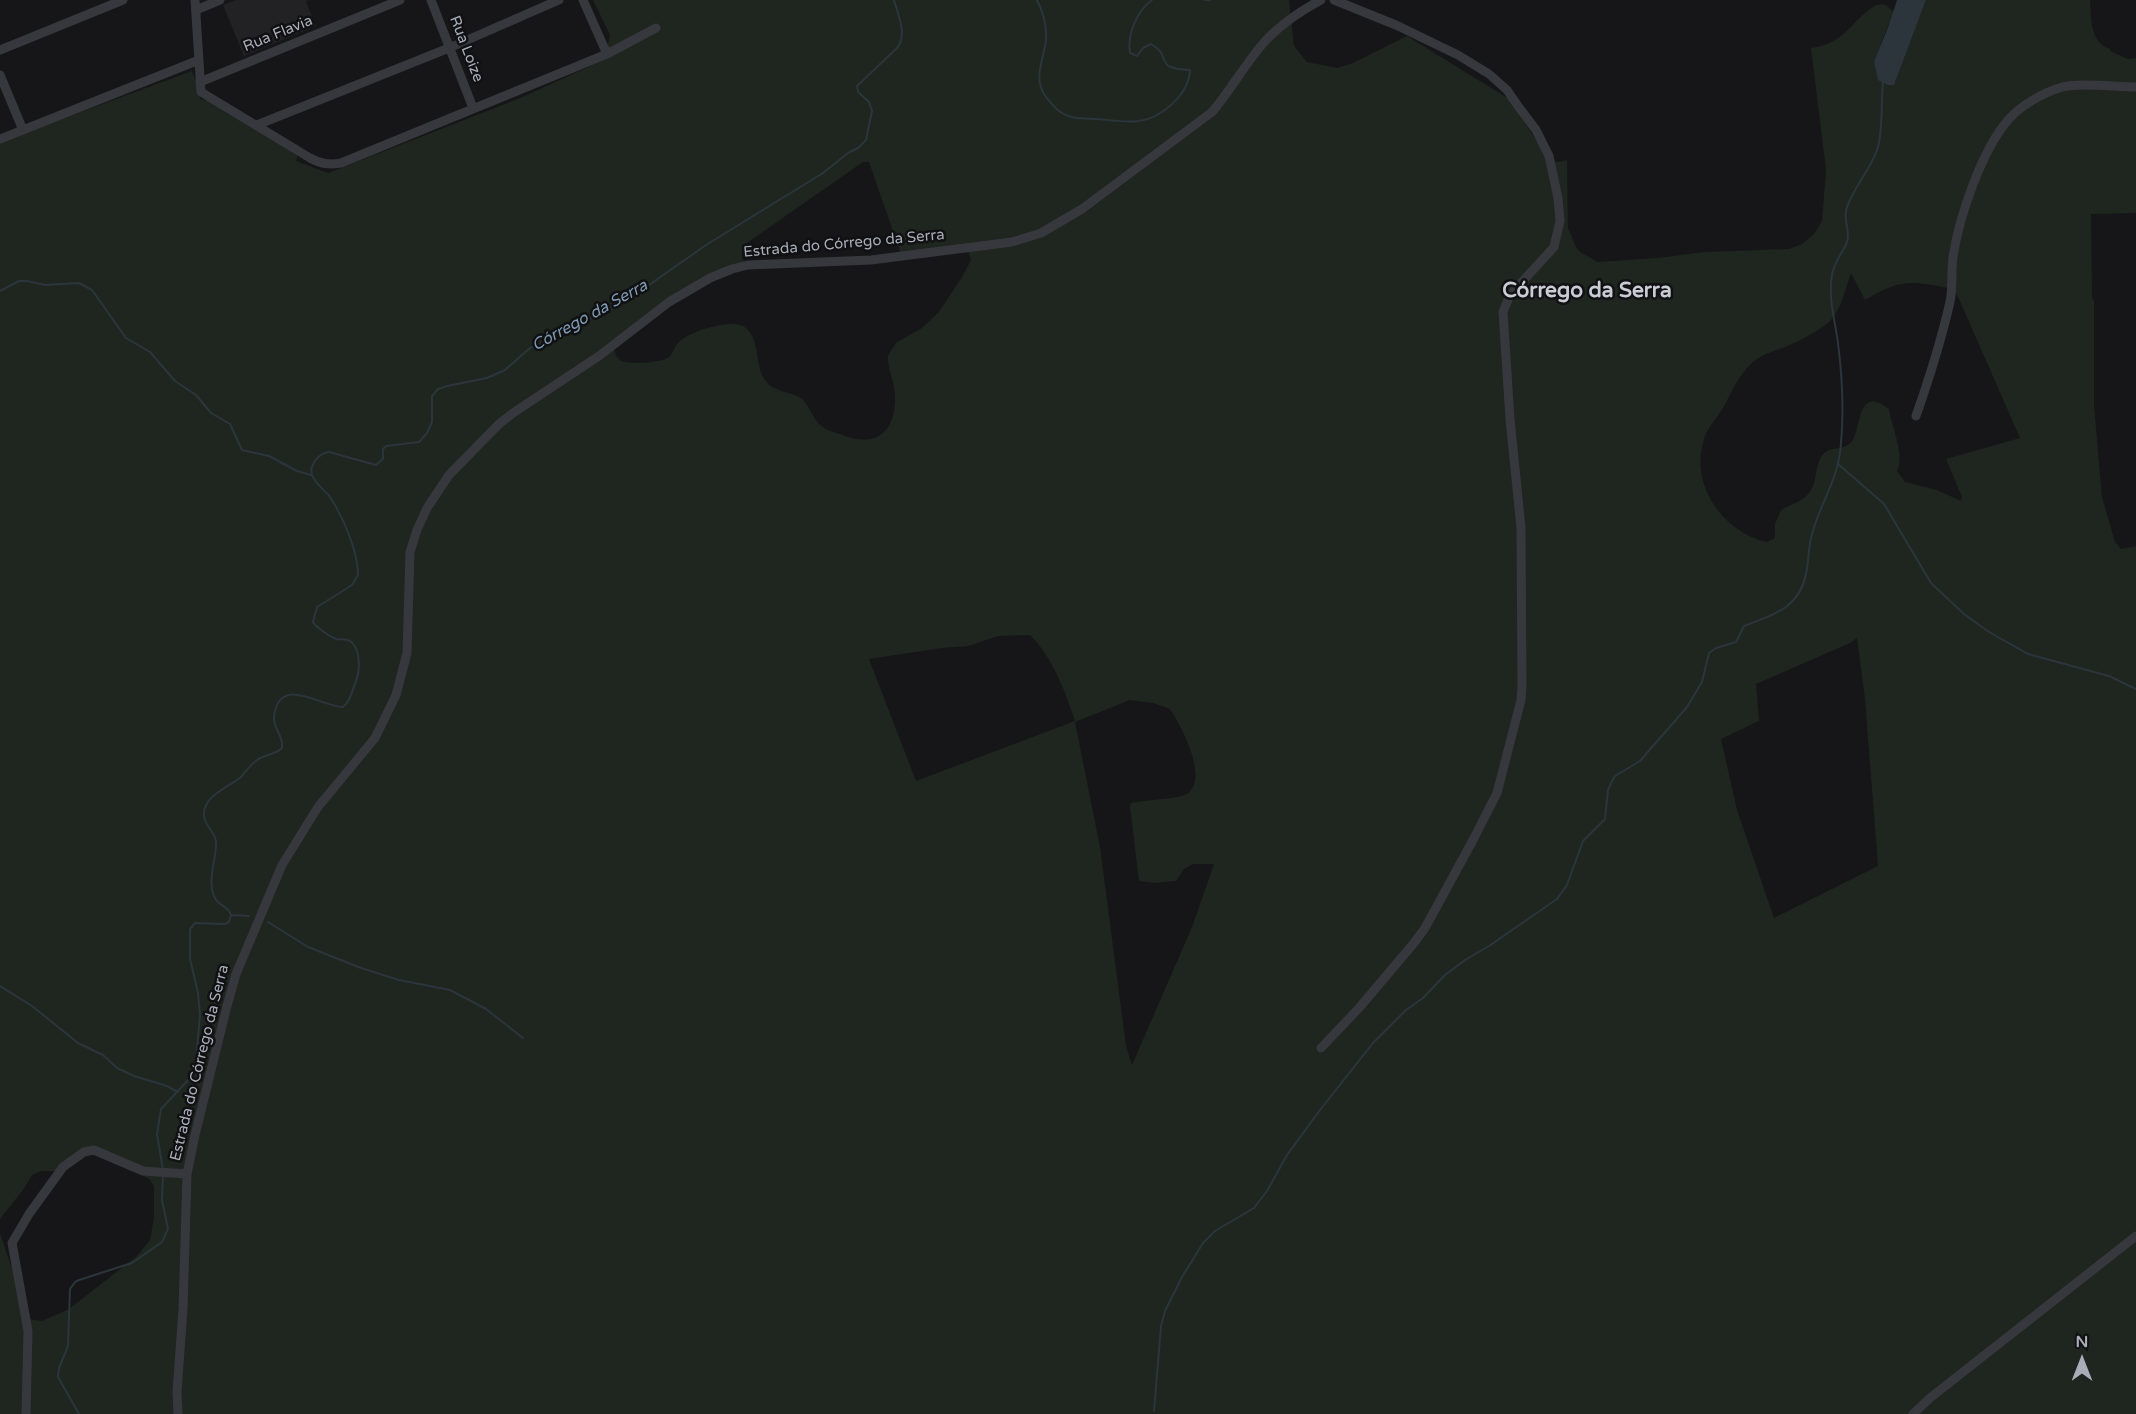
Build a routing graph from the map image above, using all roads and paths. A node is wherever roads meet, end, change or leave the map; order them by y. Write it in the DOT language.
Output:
graph roads {
  1 [pos="123,0"];
  2 [pos="220,0"];
  3 [pos="400,0"];
  4 [pos="431,0"];
  5 [pos="559,0"];
  6 [pos="583,0"];
  7 [pos="1321,0"];
  8 [pos="1334,0"];
  9 [pos="195,5"];
  10 [pos="656,28"];
  11 [pos="449,48"];
  12 [pos="0,50"];
  13 [pos="607,54"];
  14 [pos="199,60"];
  15 [pos="0,75"];
  16 [pos="200,82"];
  17 [pos="2136,87"];
  18 [pos="473,108"];
  19 [pos="257,125"];
  20 [pos="23,130"];
  21 [pos="0,139"];
  22 [pos="1916,416"];
  23 [pos="1320,1048"];
  24 [pos="187,1174"];
  25 [pos="2136,1236"];
  26 [pos="26,1414"];
  27 [pos="178,1414"];
  28 [pos="1913,1414"];
  1 -- 12 [label="street"];
  2 -- 9 [label="street"];
  3 -- 16 [label="street, Rua Flavia"];
  4 -- 11 [label="street, Rua Loize"];
  5 -- 11 [label="street"];
  6 -- 13 [label="street"];
  7 -- 24 [label="street, Estrada do Córrego da Serra"];
  8 -- 23 [label="street"];
  9 -- 14 [label="street"];
  10 -- 13 [label="street"];
  11 -- 18 [label="street, Rua Loize"];
  11 -- 19 [label="street"];
  13 -- 18 [label="street"];
  14 -- 16 [label="street"];
  14 -- 20 [label="street"];
  15 -- 20 [label="street"];
  16 -- 19 [label="street"];
  17 -- 22 [label="street"];
  18 -- 19 [label="street"];
  20 -- 21 [label="street"];
  24 -- 26 [label="street"];
  24 -- 27 [label="street, Estrada do Córrego da Serra"];
  25 -- 28 [label="street"];
}
